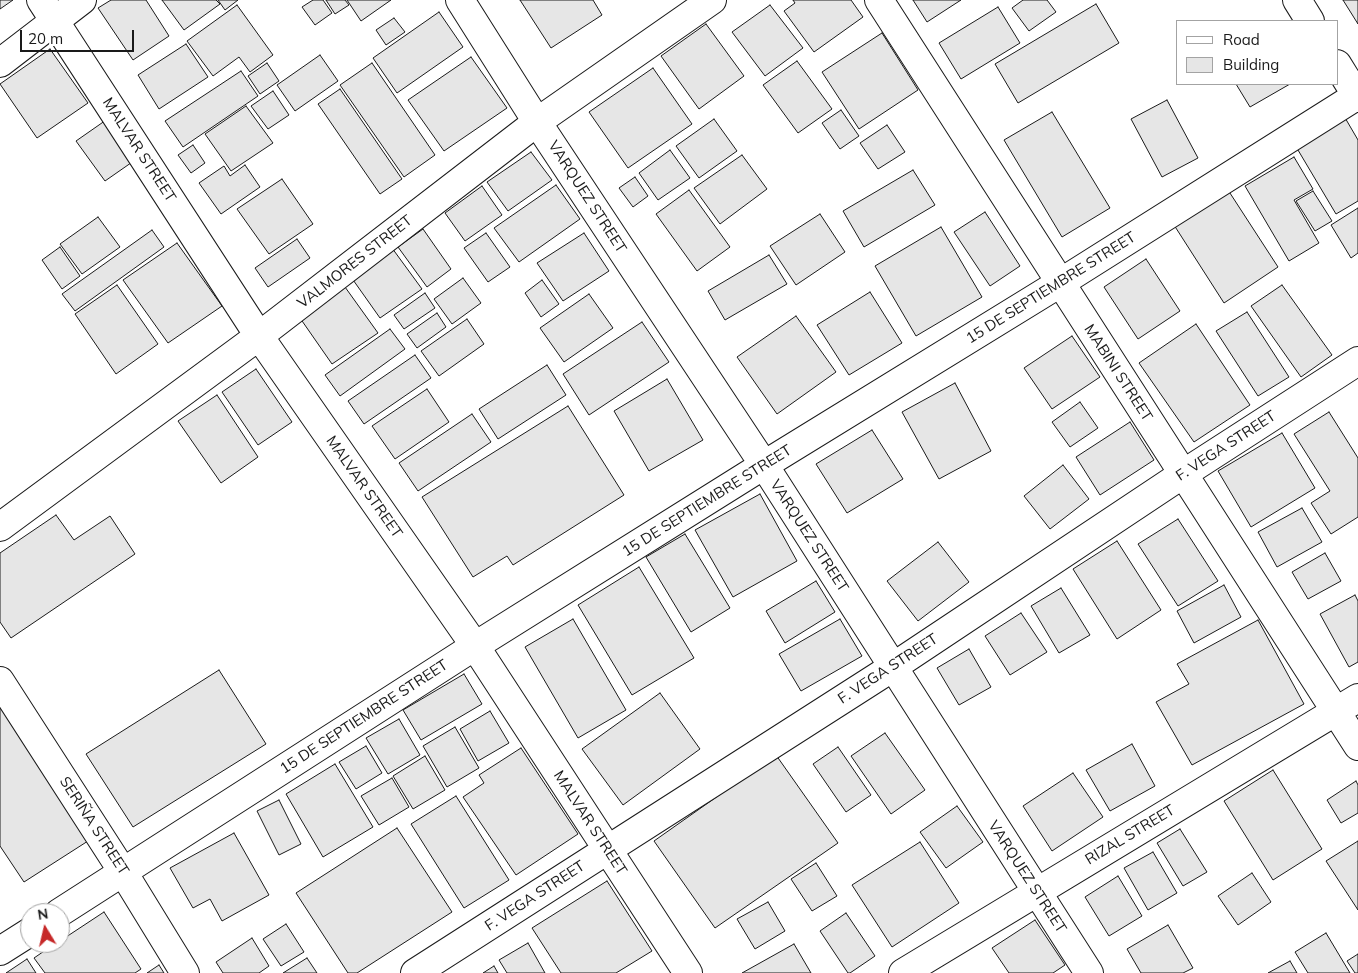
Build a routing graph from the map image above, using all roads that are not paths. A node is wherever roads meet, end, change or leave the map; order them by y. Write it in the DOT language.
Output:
graph roads {
  1 [pos="82,0"];
  2 [pos="460,0"];
  3 [pos="712,0"];
  4 [pos="879,0"];
  5 [pos="1296,0"];
  6 [pos="48,11"];
  7 [pos="1309,20"];
  8 [pos="0,63"];
  9 [pos="1338,66"];
  10 [pos="1358,96"];
  11 [pos="537,122"];
  12 [pos="1060,283"];
  13 [pos="259,336"];
  14 [pos="1358,361"];
  15 [pos="764,465"];
  16 [pos="1183,474"];
  17 [pos="0,527"];
  18 [pos="475,646"];
  19 [pos="893,666"];
  20 [pos="0,681"];
  21 [pos="1347,705"];
  22 [pos="1358,746"];
  23 [pos="608,850"];
  24 [pos="123,872"];
  25 [pos="1036,892"];
  26 [pos="70,906"];
  27 [pos="20,938"];
  28 [pos="0,951"];
  29 [pos="185,973"];
  30 [pos="415,973"];
  31 [pos="688,973"];
  32 [pos="903,973"];
  33 [pos="1089,973"];
  1 -- 6 [label="street"];
  2 -- 11 [label="street, VARQUEZ STREET"];
  3 -- 11 [label="street, VALMORES STREET"];
  4 -- 12 [label="street, MABINI STREET"];
  5 -- 7 [label="street"];
  6 -- 8 [label="street"];
  6 -- 13 [label="street, MALVAR STREET"];
  9 -- 10 [label="street"];
  10 -- 12 [label="street, 15 DE SEPTIEMBRE STREET"];
  11 -- 13 [label="street, VALMORES STREET"];
  11 -- 15 [label="street, VARQUEZ STREET"];
  12 -- 15 [label="street, 15 DE SEPTIEMBRE STREET"];
  12 -- 16 [label="street, MABINI STREET"];
  13 -- 17 [label="street, VALMORES STREET"];
  13 -- 18 [label="street, MALVAR STREET"];
  14 -- 16 [label="street, F. VEGA STREET"];
  15 -- 18 [label="street, 15 DE SEPTIEMBRE STREET"];
  15 -- 19 [label="street, VARQUEZ STREET"];
  16 -- 19 [label="street, F. VEGA STREET"];
  16 -- 21 [label="street, MABINI STREET"];
  18 -- 23 [label="street, MALVAR STREET"];
  18 -- 24 [label="street, 15 DE SEPTIEMBRE STREET"];
  19 -- 23 [label="street, F. VEGA STREET"];
  19 -- 25 [label="street, VARQUEZ STREET"];
  20 -- 24 [label="street, SERIÑA STREET"];
  21 -- 22 [label="street, MABINI STREET"];
  21 -- 25 [label="street, RIZAL STREET"];
  23 -- 30 [label="street, F. VEGA STREET"];
  23 -- 31 [label="street, MALVAR STREET"];
  24 -- 26 [label="street, 15 DE SEPTIEMBRE STREET"];
  24 -- 29 [label="street, SERIÑA STREET"];
  25 -- 32 [label="street, RIZAL STREET"];
  25 -- 33 [label="street, VARQUEZ STREET"];
  27 -- 28 [label="street"];
}
